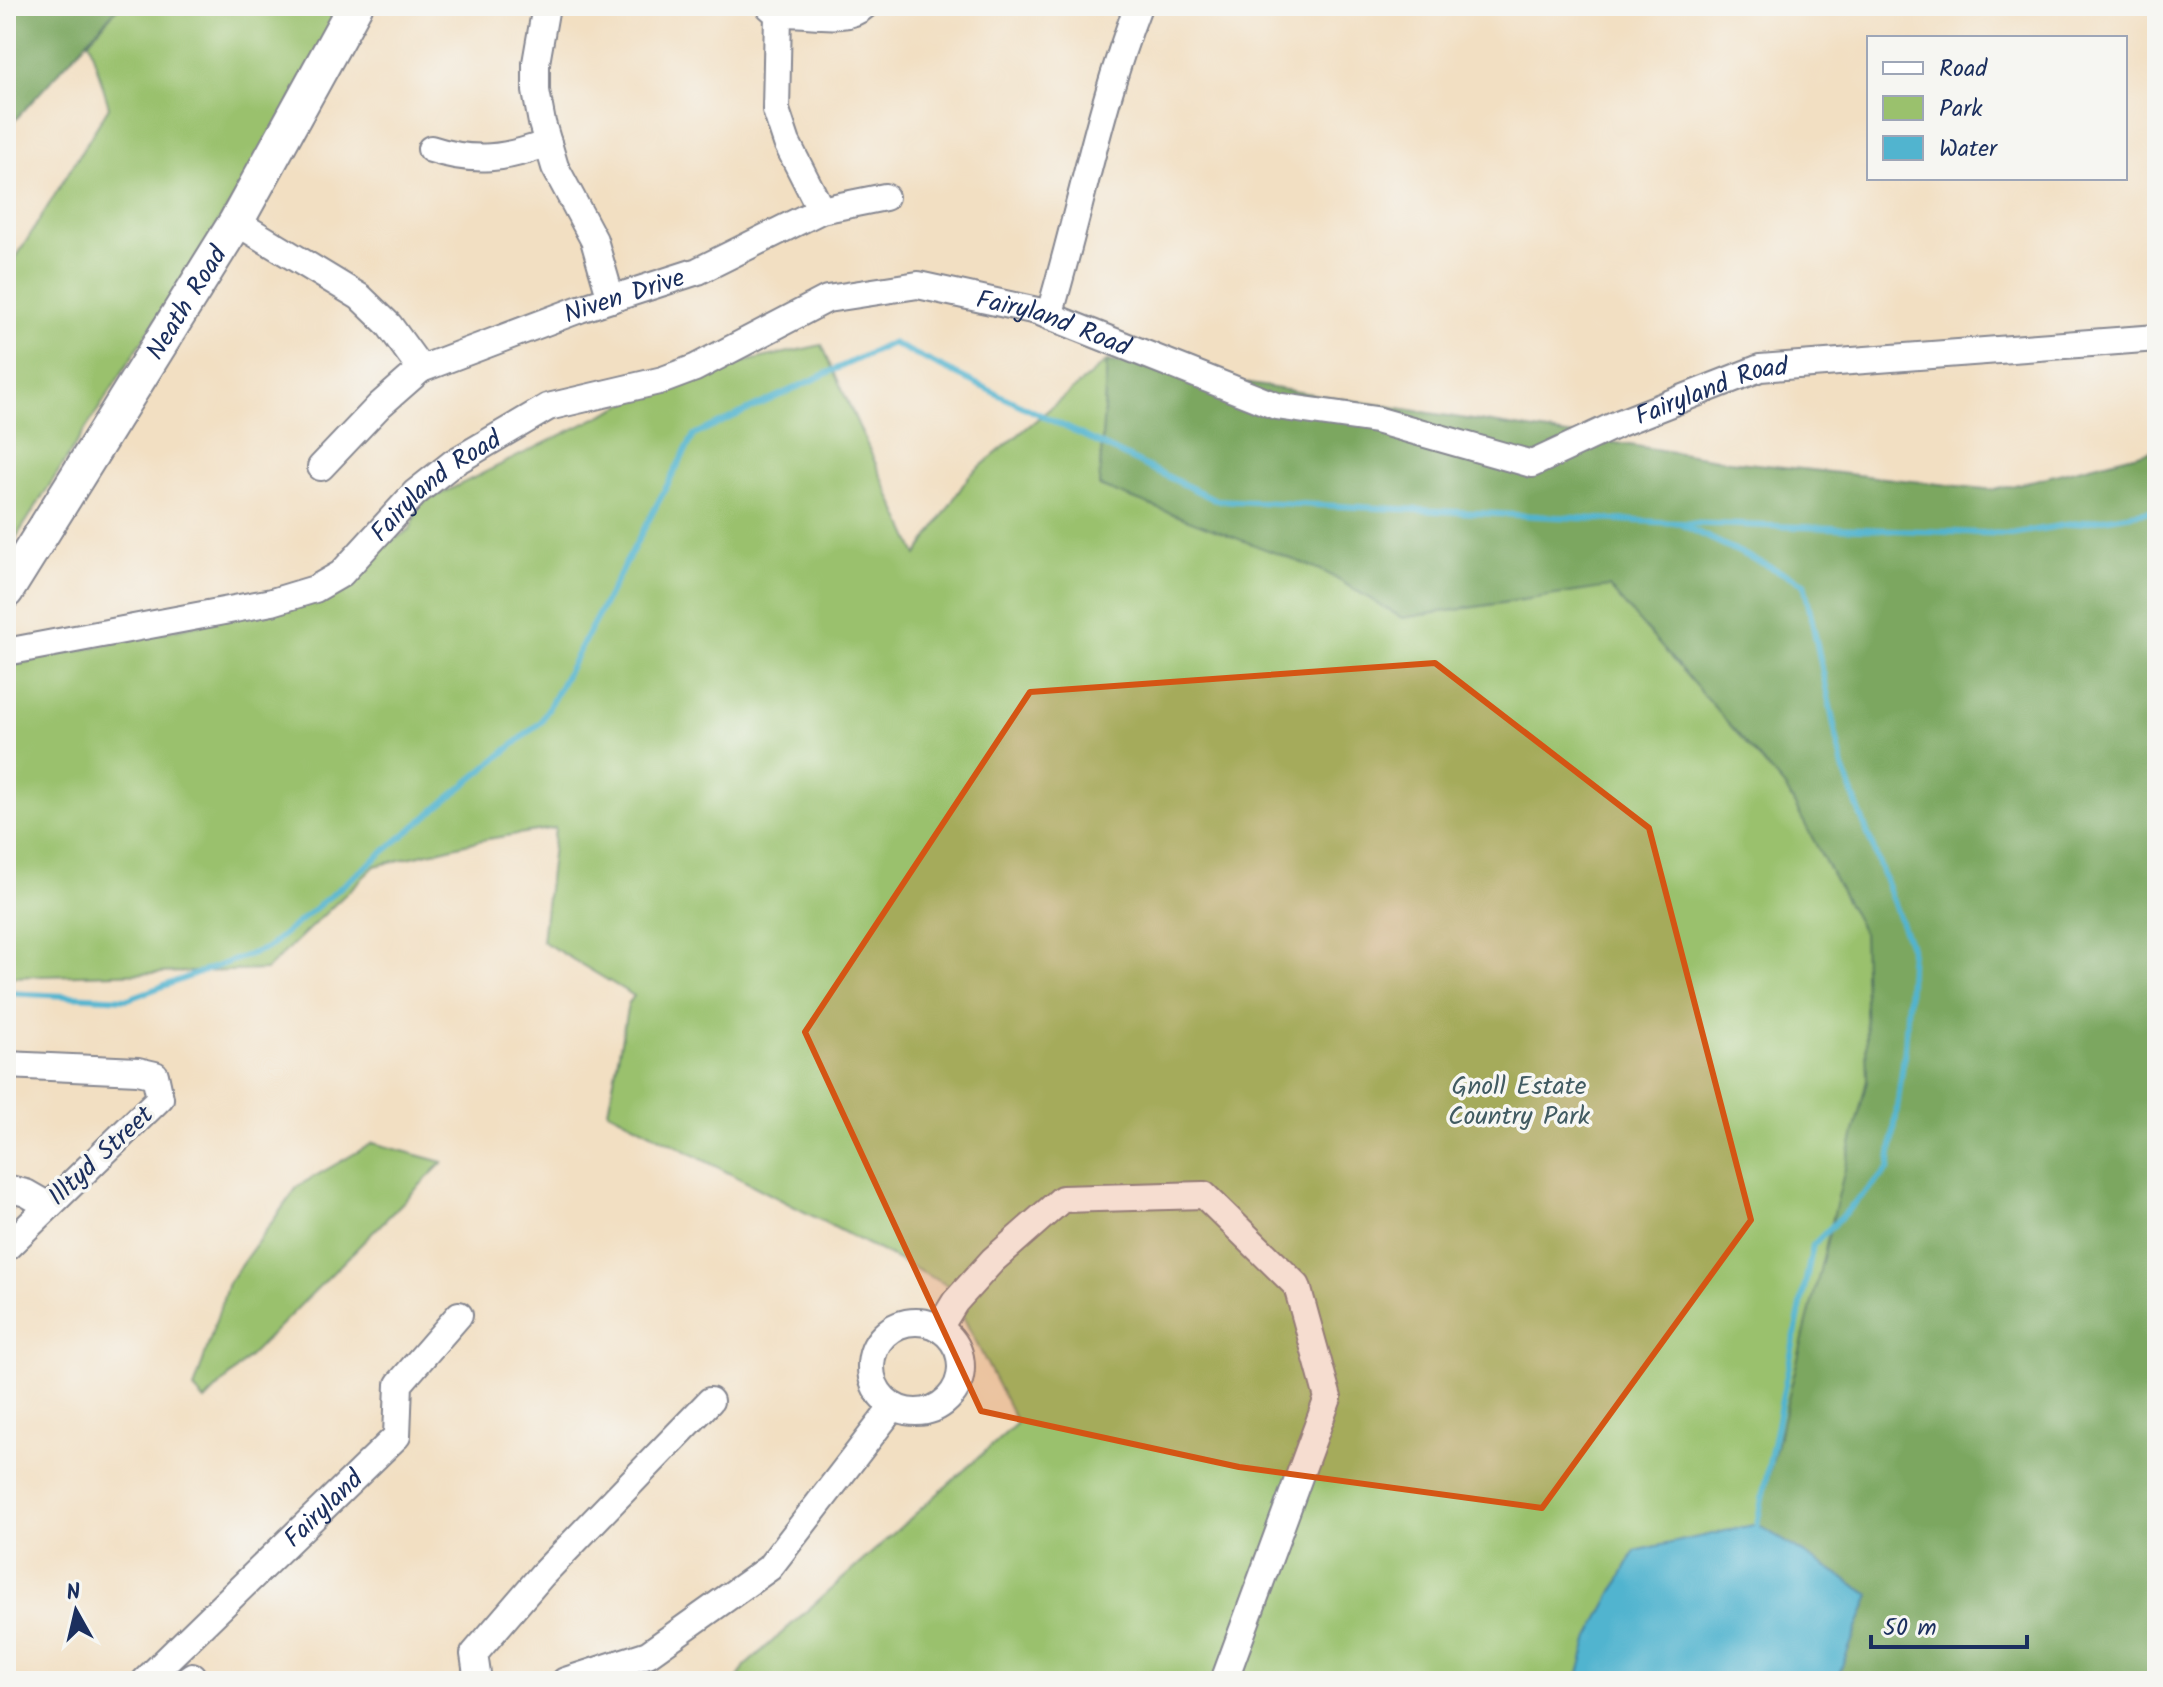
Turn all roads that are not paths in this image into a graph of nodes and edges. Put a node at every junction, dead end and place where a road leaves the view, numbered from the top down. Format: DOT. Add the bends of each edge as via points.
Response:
graph roads {
  1 [pos="355,6"];
  2 [pos="546,6"];
  3 [pos="864,6"];
  4 [pos="1138,6"];
  5 [pos="774,10"];
  6 [pos="548,143"];
  7 [pos="431,149"];
  8 [pos="885,197"];
  9 [pos="821,210"];
  10 [pos="236,222"];
  11 [pos="611,299"];
  12 [pos="1049,316"];
  13 [pos="2157,338"];
  14 [pos="421,369"];
  15 [pos="321,467"];
  16 [pos="6,591"];
  17 [pos="6,652"];
  18 [pos="6,1065"];
  19 [pos="6,1188"];
  20 [pos="47,1205"];
  21 [pos="6,1248"];
  22 [pos="459,1315"];
  23 [pos="939,1328"];
  24 [pos="710,1401"];
  25 [pos="893,1407"];
  26 [pos="151,1679"];
  27 [pos="478,1681"];
  28 [pos="565,1681"];
  29 [pos="1224,1681"];
  1 -- 10 [label="main road, Neath Road"];
  2 -- 6 [label="street" via="536,91"];
  3 -- 5 [label="street" via="845,14"];
  4 -- 12 [label="street" via="1099,122"];
  5 -- 9 [label="street" via="776,110"];
  6 -- 7 [label="street" via="487,160"];
  6 -- 11 [label="street" via="594,240"];
  8 -- 9 [label="street, Niven Drive"];
  9 -- 11 [label="street, Niven Drive" via="698,271"];
  10 -- 14 [label="street" via="360,297 389,325"];
  10 -- 16 [label="main road, Neath Road"];
  11 -- 14 [label="street, Niven Drive"];
  12 -- 13 [label="street, Fairyland Road" via="1276,406 1376,420 1532,464 1760,368"];
  12 -- 17 [label="street, Fairyland Road" via="918,285 827,299 695,368 548,407 453,463 415,493 341,574 315,589 272,602"];
  14 -- 15 [label="street"];
  18 -- 20 [label="street, Illtyd Street" via="155,1075 160,1098"];
  19 -- 20 [label="street"];
  20 -- 21 [label="street, Illtyd Street"];
  22 -- 26 [label="street, Fairyland" via="399,1384 397,1436"];
  23 -- 25 [label="street" via="912,1322 897,1327 874,1352 874,1383"];
  23 -- 25 [label="street" via="959,1351 962,1367 955,1391 931,1410 915,1413"];
  23 -- 29 [label="street" via="993,1260 1062,1199 1204,1195 1297,1286 1328,1398"];
  24 -- 27 [label="street" via="542,1575 474,1654"];
  25 -- 28 [label="street" via="769,1568 648,1654"];
}
